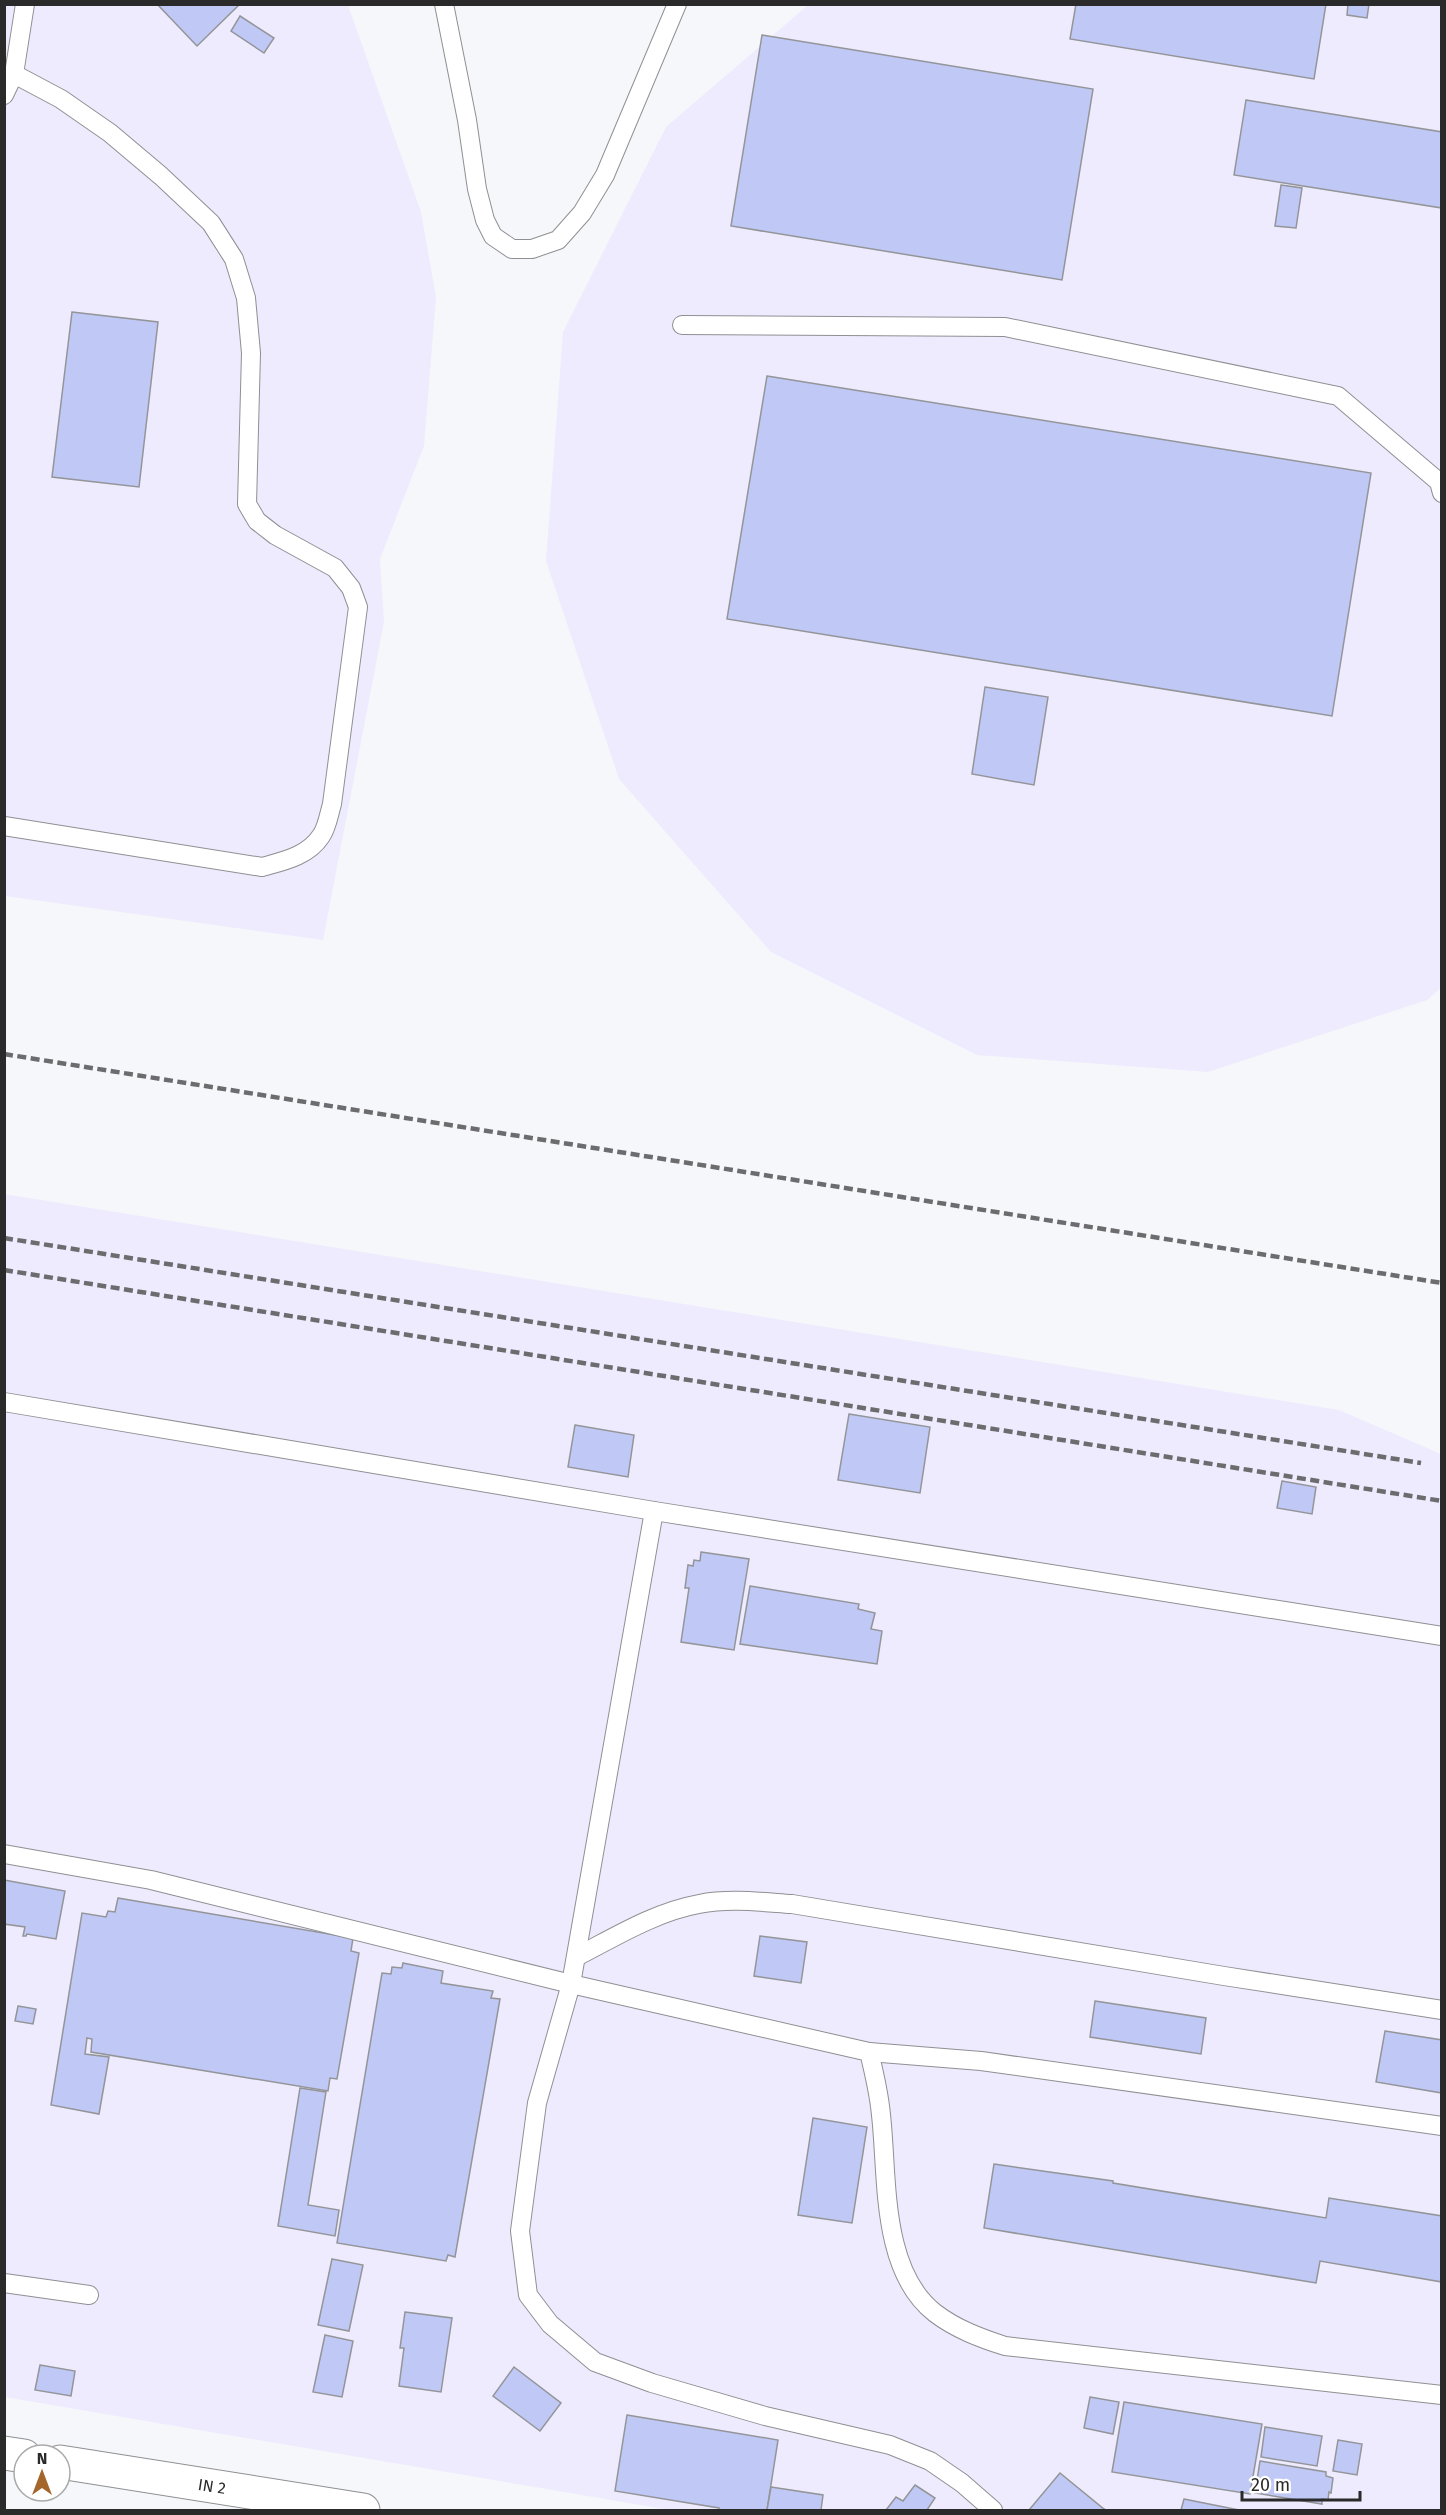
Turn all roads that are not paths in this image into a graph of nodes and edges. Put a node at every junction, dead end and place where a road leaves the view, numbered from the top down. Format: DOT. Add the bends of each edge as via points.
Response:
graph roads {
  1 [pos="25,4"];
  2 [pos="444,4"];
  3 [pos="677,4"];
  4 [pos="14,74"];
  5 [pos="4,95"];
  6 [pos="682,325"];
  7 [pos="1442,493"];
  8 [pos="4,826"];
  9 [pos="4,1402"];
  10 [pos="654,1511"];
  11 [pos="1442,1636"];
  12 [pos="4,1854"];
  13 [pos="576,1957"];
  14 [pos="571,1984"];
  15 [pos="1442,2010"];
  16 [pos="869,2052"];
  17 [pos="1442,2126"];
  18 [pos="4,2283"];
  19 [pos="89,2295"];
  20 [pos="1442,2395"];
  21 [pos="72,2464"];
  22 [pos="363,2511"];
  23 [pos="993,2511"];
  1 -- 4 [label="lane"];
  2 -- 3 [label="lane" via="484,220 493,236 512,249 532,249 558,240 582,213 605,175"];
  4 -- 5 [label="lane"];
  4 -- 8 [label="lane" via="61,99 110,133 211,222 234,259 246,298 251,353 247,504 257,521 275,535 335,568 351,588 358,607 332,804 322,836 306,851 262,867"];
  6 -- 7 [label="lane" via="1005,327 1338,396 1438,482"];
  9 -- 10 [label="lane"];
  10 -- 11 [label="lane"];
  10 -- 13 [label="lane"];
  12 -- 14 [label="lane" via="151,1880"];
  13 -- 14 [label="lane"];
  13 -- 15 [label="lane" via="667,1912 730,1901 792,1904"];
  14 -- 16 [label="lane"];
  14 -- 23 [label="lane" via="537,2103 520,2231 528,2295 550,2324 604,2366 765,2416 890,2445 930,2461"];
  16 -- 17 [label="lane" via="981,2061"];
  16 -- 20 [label="lane" via="881,2111 887,2205 897,2252 910,2284 934,2312 969,2334 1005,2346"];
  18 -- 19 [label="lane"];
  21 -- 22 [label="street, IN 2"];
}
